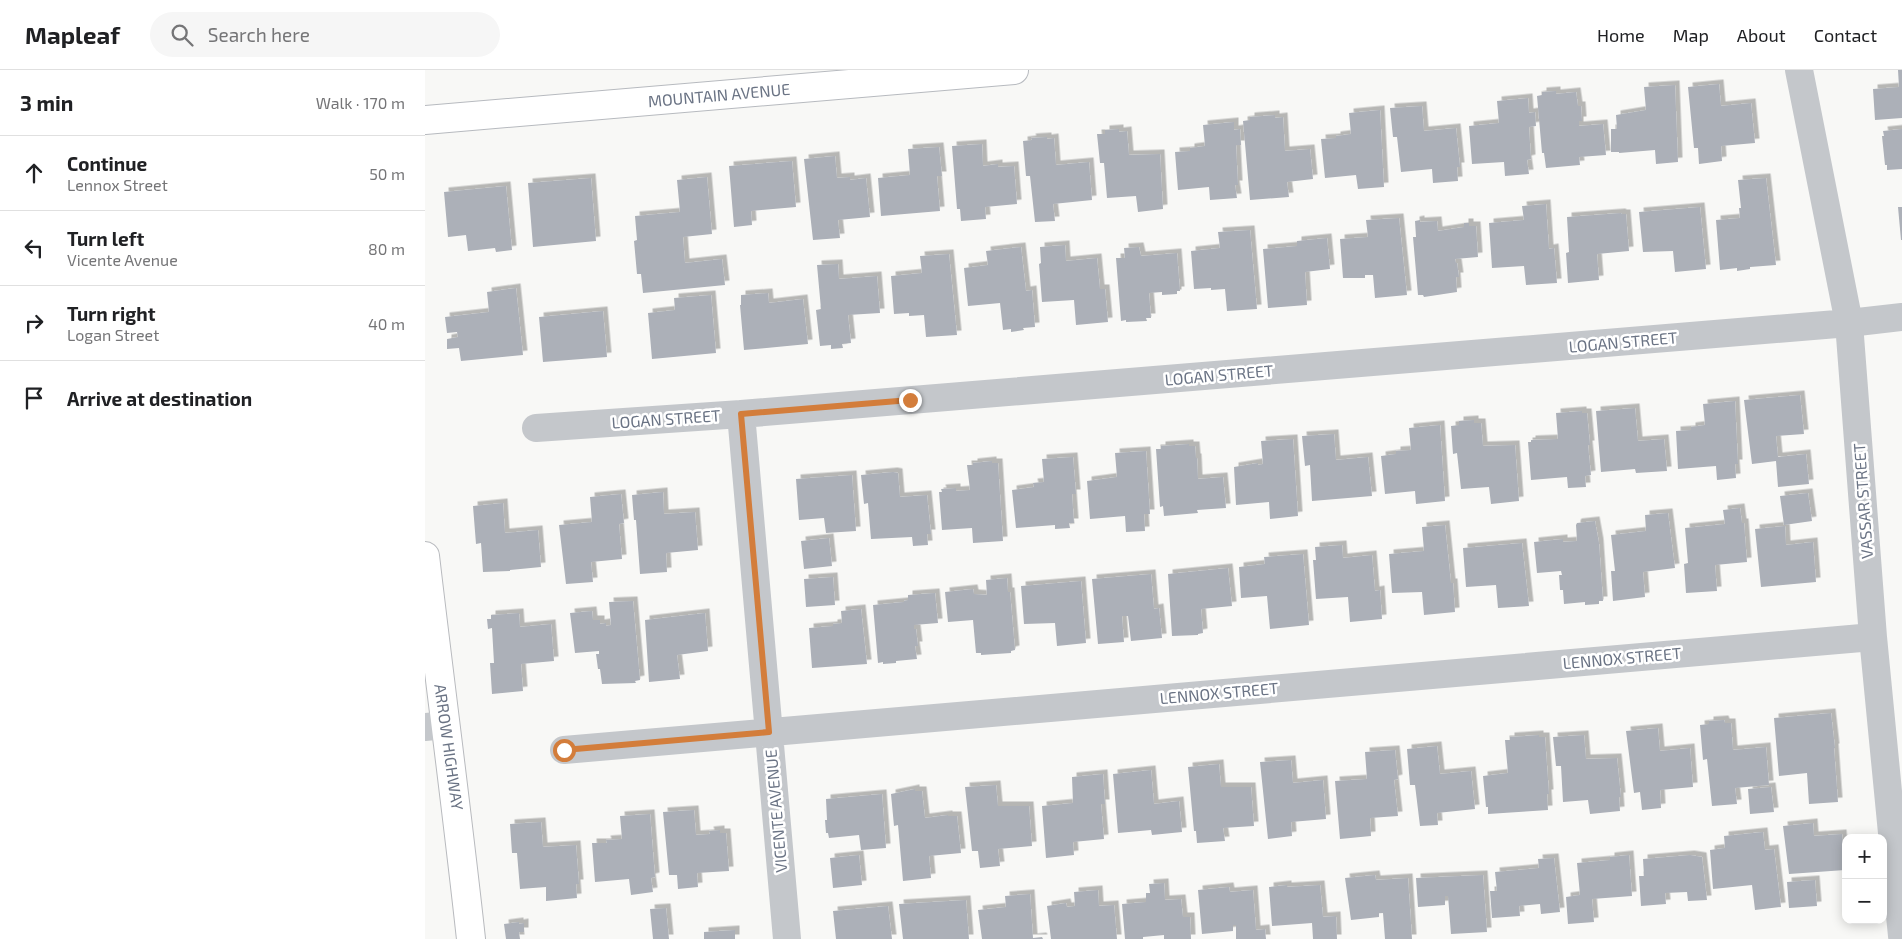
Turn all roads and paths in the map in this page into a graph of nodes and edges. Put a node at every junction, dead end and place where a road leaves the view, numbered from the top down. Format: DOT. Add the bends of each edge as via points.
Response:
graph roads {
  1 [pos="1014,70"];
  2 [pos="1799,70"];
  3 [pos="425,120"];
  4 [pos="1902,317"];
  5 [pos="1849,324"];
  6 [pos="741,414"];
  7 [pos="536,428"];
  8 [pos="425,556"];
  9 [pos="1873,637"];
  10 [pos="435,726"];
  11 [pos="769,732"];
  12 [pos="564,750"];
  13 [pos="1902,936"];
  14 [pos="471,939"];
  15 [pos="787,939"];
  1 -- 3 [label="street, MOUNTAIN AVENUE"];
  2 -- 5 [label="street, VASSAR STREET"];
  4 -- 5 [label="street, LOGAN STREET"];
  5 -- 6 [label="street, LOGAN STREET"];
  5 -- 9 [label="street, VASSAR STREET"];
  6 -- 7 [label="street, LOGAN STREET"];
  6 -- 11 [label="street, VICENTE AVENUE"];
  8 -- 10 [label="street, ARROW HIGHWAY"];
  9 -- 11 [label="street, LENNOX STREET"];
  9 -- 13 [label="street, VASSAR STREET"];
  10 -- 14 [label="street, ARROW HIGHWAY" via="458,817"];
  11 -- 12 [label="street, LENNOX STREET"];
  11 -- 15 [label="street, VICENTE AVENUE"];
}
